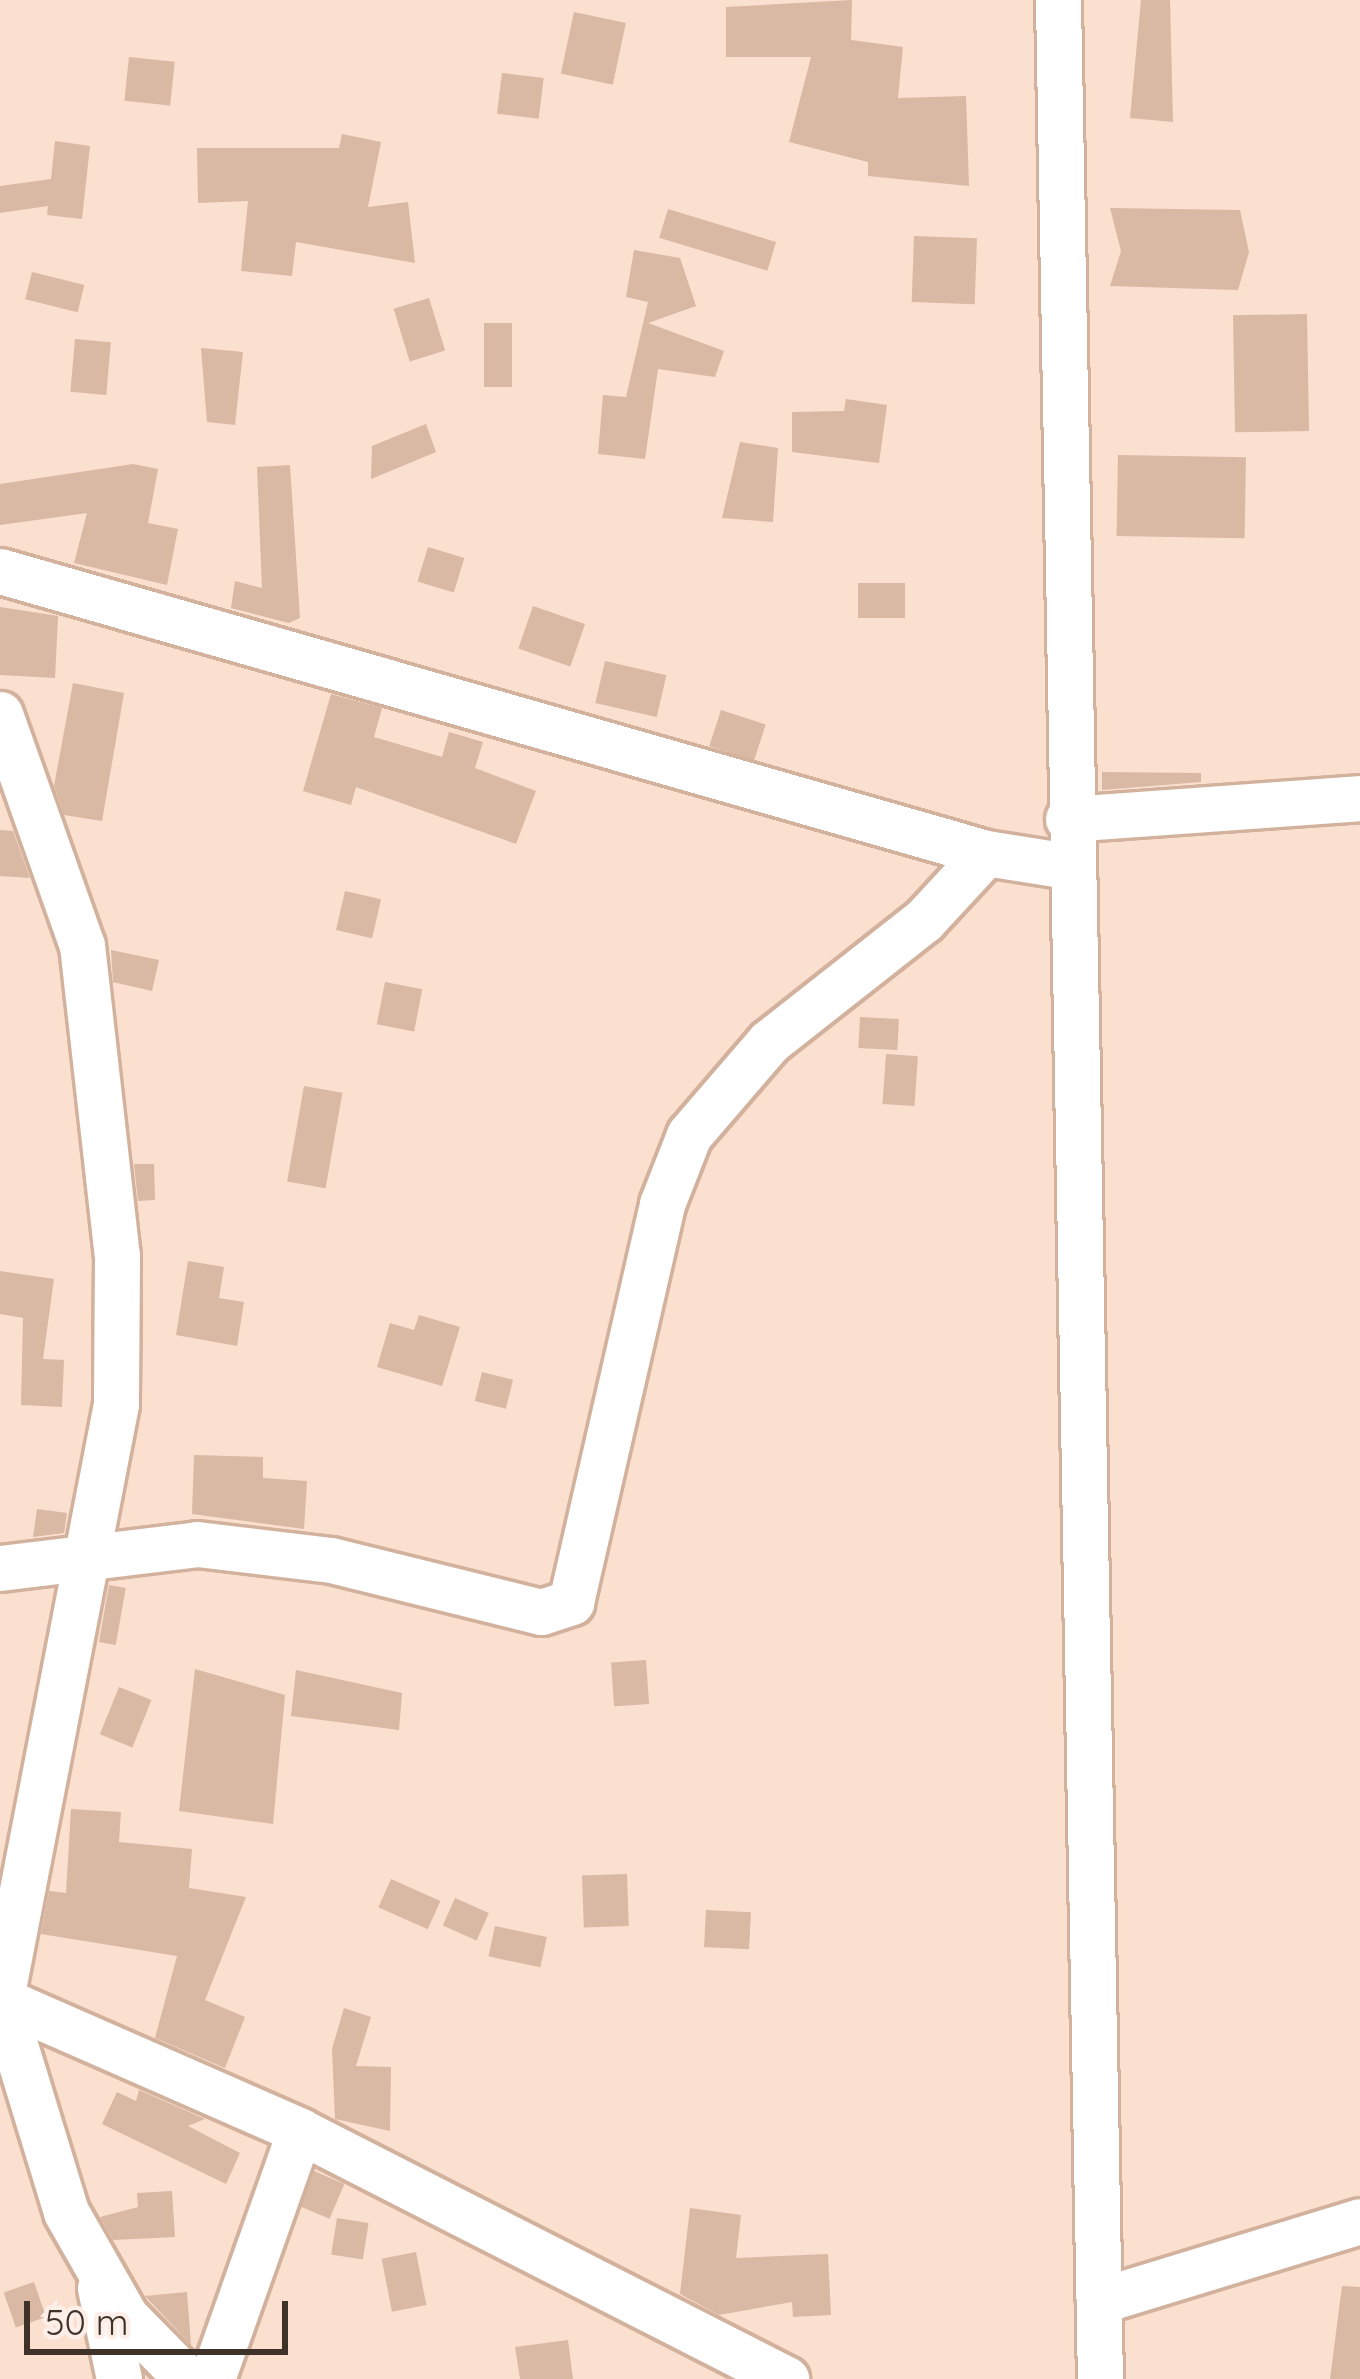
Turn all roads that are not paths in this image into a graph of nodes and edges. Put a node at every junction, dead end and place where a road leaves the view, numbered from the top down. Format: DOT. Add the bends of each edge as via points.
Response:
graph roads {
  1 [pos="1058,0"];
  2 [pos="0,571"];
  3 [pos="0,714"];
  4 [pos="1360,798"];
  5 [pos="1068,819"];
  6 [pos="986,853"];
  7 [pos="1068,866"];
  8 [pos="87,1555"];
  9 [pos="0,1568"];
  10 [pos="0,1999"];
  11 [pos="300,2131"];
  12 [pos="1360,2221"];
  13 [pos="98,2278"];
  14 [pos="1099,2301"];
  15 [pos="119,2379"];
  16 [pos="187,2379"];
  17 [pos="212,2379"];
  18 [pos="786,2379"];
  19 [pos="1100,2379"];
  1 -- 5 [label="street"];
  2 -- 6 [label="street"];
  3 -- 8 [label="street" via="82,945 107,1098 116,1405"];
  4 -- 5 [label="street"];
  5 -- 7 [label="street"];
  6 -- 7 [label="street"];
  6 -- 8 [label="street" via="924,920 769,1042 688,1135 662,1204 571,1602 541,1612 331,1560 196,1544"];
  7 -- 14 [label="street"];
  8 -- 9 [label="street"];
  8 -- 10 [label="street"];
  10 -- 11 [label="street"];
  10 -- 13 [label="street" via="47,2160"];
  11 -- 17 [label="street"];
  11 -- 18 [label="street"];
  12 -- 14 [label="street"];
  13 -- 15 [label="street"];
  13 -- 16 [label="street"];
  14 -- 19 [label="street"];
}
